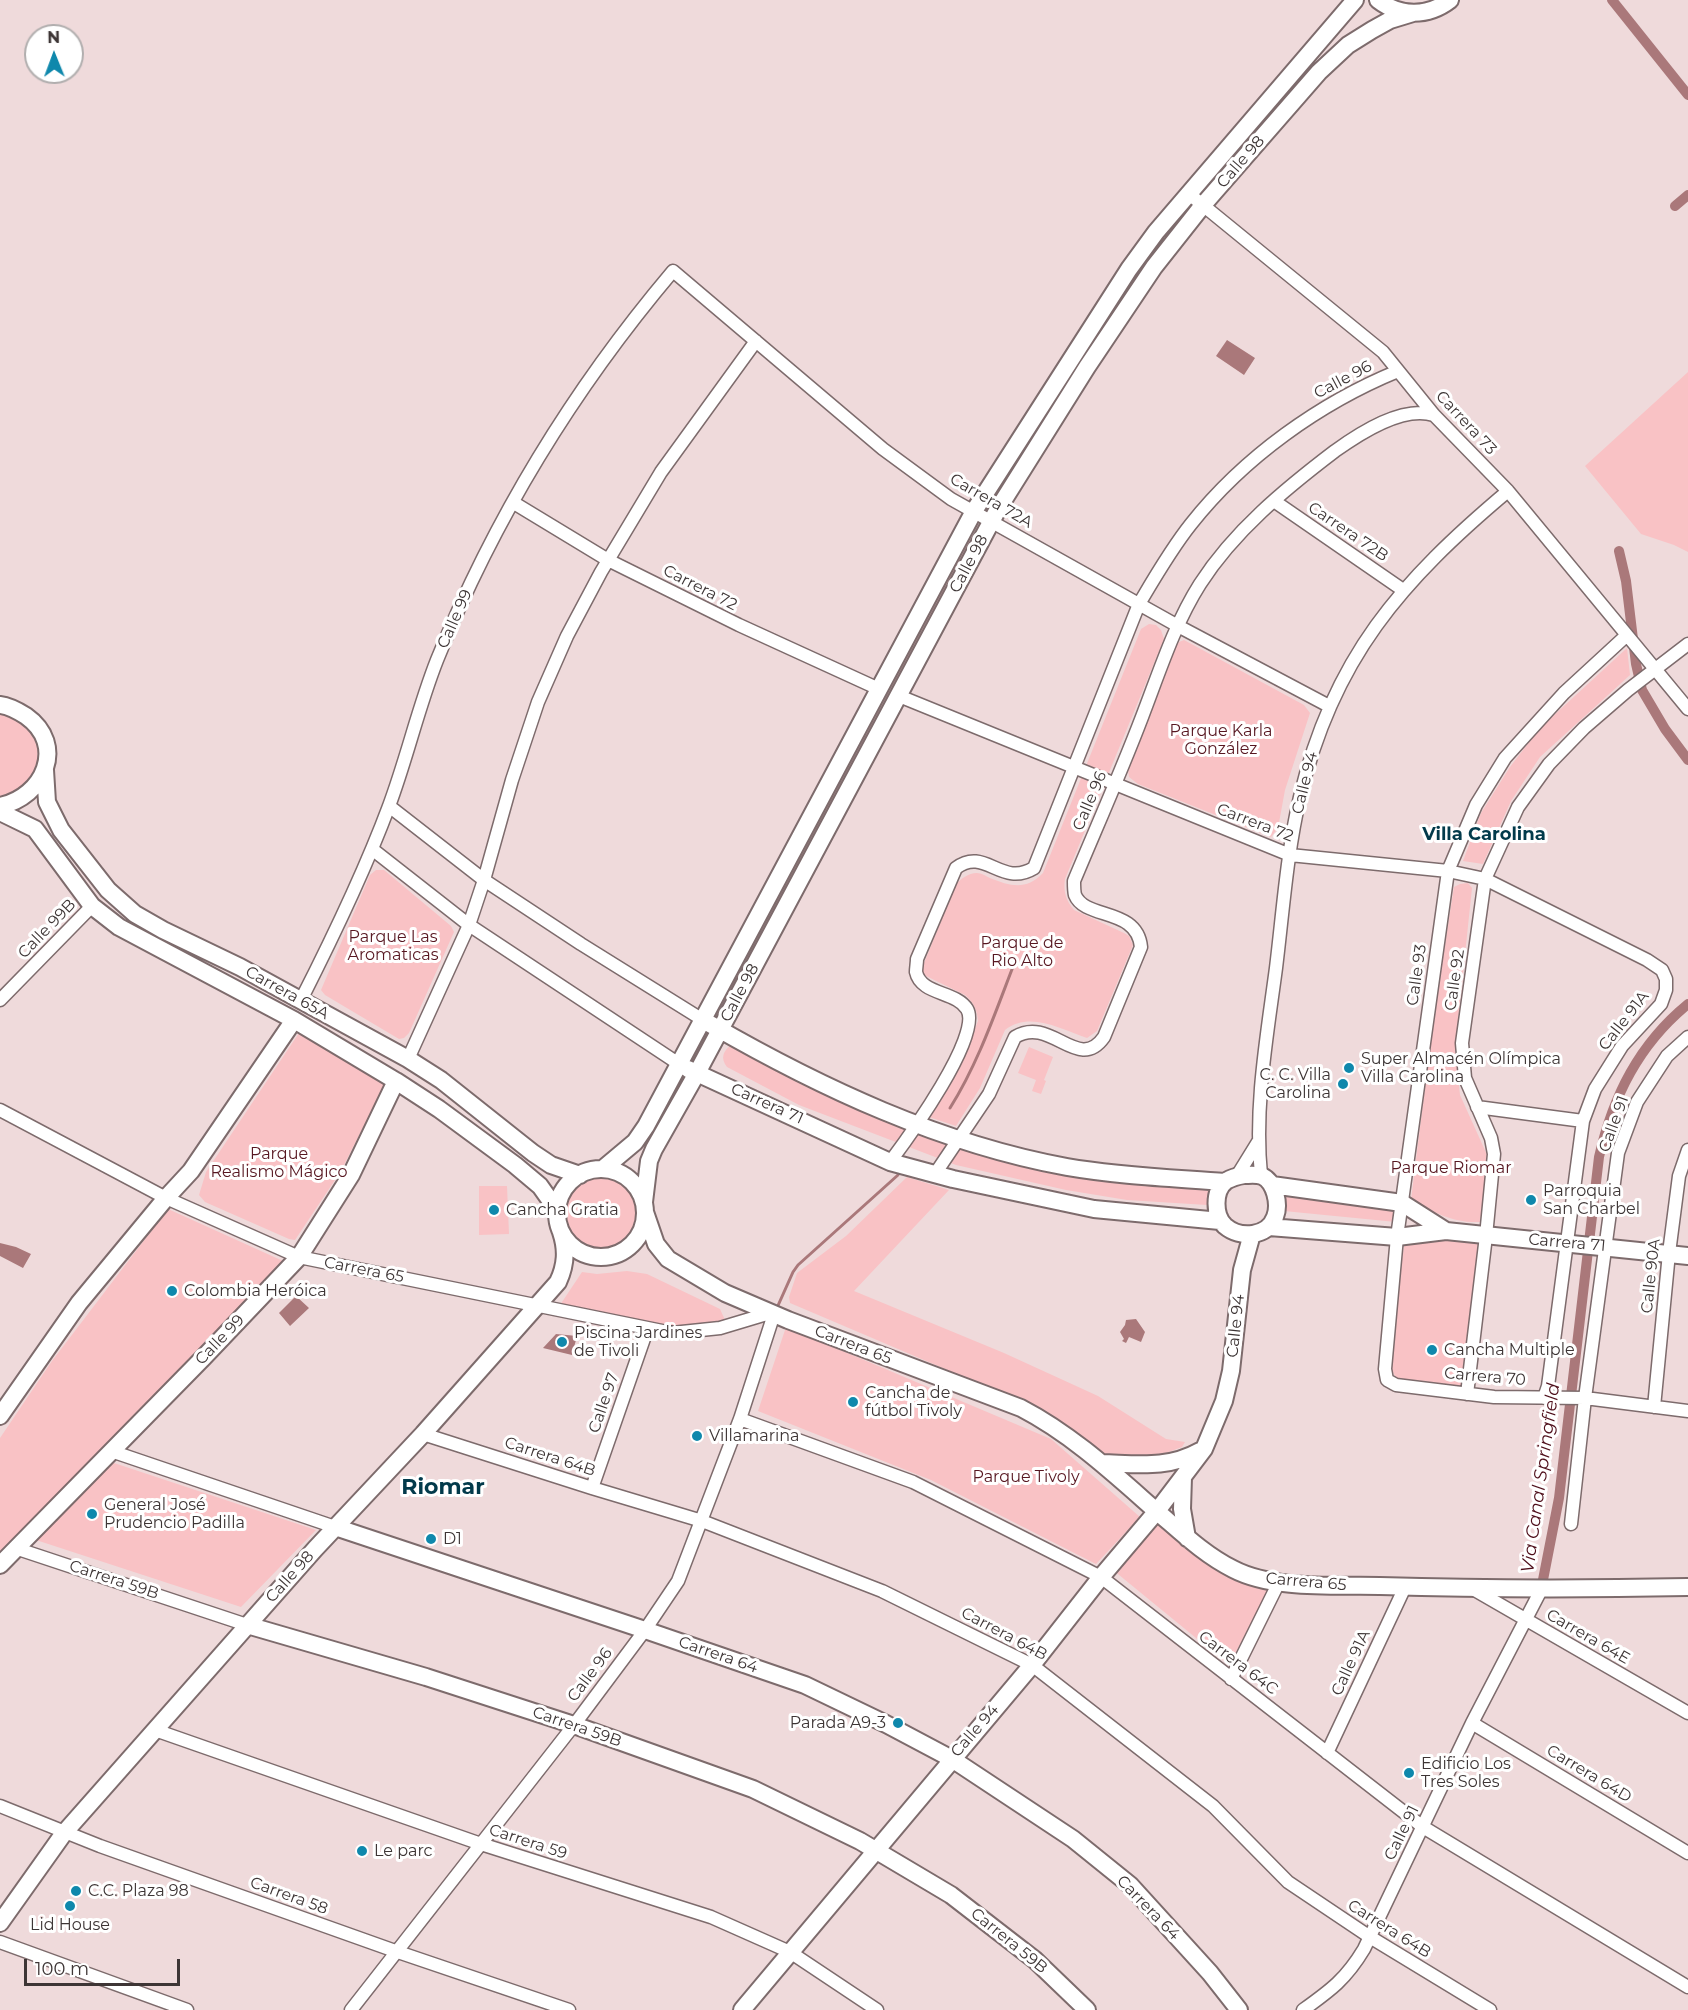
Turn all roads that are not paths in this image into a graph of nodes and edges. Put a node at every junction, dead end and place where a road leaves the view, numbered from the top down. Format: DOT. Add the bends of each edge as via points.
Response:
graph roads {
  1 [pos="1355,0"];
  2 [pos="1378,0"];
  3 [pos="1450,0"];
  4 [pos="1413,13"];
  5 [pos="1188,193"];
  6 [pos="1203,206"];
  7 [pos="673,271"];
  8 [pos="756,341"];
  9 [pos="1398,371"];
  10 [pos="1434,415"];
  11 [pos="1508,491"];
  12 [pos="1274,501"];
  13 [pos="514,503"];
  14 [pos="974,512"];
  15 [pos="992,521"];
  16 [pos="608,560"];
  17 [pos="1403,590"];
  18 [pos="1139,604"];
  19 [pos="1178,626"];
  20 [pos="1631,641"];
  21 [pos="1688,644"];
  22 [pos="1651,671"];
  23 [pos="879,689"];
  24 [pos="899,696"];
  25 [pos="0,705"];
  26 [pos="1329,706"];
  27 [pos="1688,709"];
  28 [pos="1074,768"];
  29 [pos="45,770"];
  30 [pos="1114,784"];
  31 [pos="0,806"];
  32 [pos="389,806"];
  33 [pos="0,812"];
  34 [pos="372,849"];
  35 [pos="1290,855"];
  36 [pos="1448,871"];
  37 [pos="1485,879"];
  38 [pos="484,880"];
  39 [pos="92,906"];
  40 [pos="469,925"];
  41 [pos="1666,978"];
  42 [pos="0,1000"];
  43 [pos="301,1000"];
  44 [pos="294,1020"];
  45 [pos="703,1020"];
  46 [pos="720,1030"];
  47 [pos="1688,1037"];
  48 [pos="408,1059"];
  49 [pos="680,1064"];
  50 [pos="697,1073"];
  51 [pos="396,1082"];
  52 [pos="1477,1107"];
  53 [pos="0,1110"];
  54 [pos="1583,1121"];
  55 [pos="918,1124"];
  56 [pos="957,1139"];
  57 [pos="1258,1142"];
  58 [pos="1688,1149"];
  59 [pos="890,1162"];
  60 [pos="604,1168"];
  61 [pos="935,1174"];
  62 [pos="580,1175"];
  63 [pos="1231,1179"];
  64 [pos="1267,1180"];
  65 [pos="166,1198"];
  66 [pos="1402,1203"];
  67 [pos="645,1207"];
  68 [pos="557,1210"];
  69 [pos="1225,1226"];
  70 [pos="1269,1227"];
  71 [pos="1446,1231"];
  72 [pos="561,1232"];
  73 [pos="1252,1234"];
  74 [pos="1486,1236"];
  75 [pos="1397,1237"];
  76 [pos="1571,1243"];
  77 [pos="1600,1246"];
  78 [pos="1669,1253"];
  79 [pos="1688,1256"];
  80 [pos="299,1257"];
  81 [pos="1242,1270"];
  82 [pos="539,1305"];
  83 [pos="772,1314"];
  84 [pos="647,1330"];
  85 [pos="1387,1380"];
  86 [pos="1467,1394"];
  87 [pos="1544,1398"];
  88 [pos="1580,1398"];
  89 [pos="1654,1407"];
  90 [pos="1688,1411"];
  91 [pos="0,1416"];
  92 [pos="740,1419"];
  93 [pos="423,1434"];
  94 [pos="1204,1449"];
  95 [pos="111,1451"];
  96 [pos="1102,1463"];
  97 [pos="1142,1464"];
  98 [pos="1183,1477"];
  99 [pos="592,1488"];
  100 [pos="1132,1490"];
  101 [pos="1157,1511"];
  102 [pos="702,1521"];
  103 [pos="1571,1524"];
  104 [pos="335,1527"];
  105 [pos="1187,1538"];
  106 [pos="15,1548"];
  107 [pos="0,1565"];
  108 [pos="1101,1577"];
  109 [pos="1279,1582"];
  110 [pos="1405,1587"];
  111 [pos="1688,1587"];
  112 [pos="1472,1588"];
  113 [pos="1541,1590"];
  114 [pos="1526,1620"];
  115 [pos="247,1625"];
  116 [pos="645,1630"];
  117 [pos="1032,1665"];
  118 [pos="1231,1679"];
  119 [pos="1688,1713"];
  120 [pos="1472,1723"];
  121 [pos="574,1725"];
  122 [pos="155,1730"];
  123 [pos="1327,1753"];
  124 [pos="952,1759"];
  125 [pos="0,1806"];
  126 [pos="1423,1827"];
  127 [pos="64,1833"];
  128 [pos="481,1844"];
  129 [pos="876,1850"];
  130 [pos="1688,1853"];
  131 [pos="0,1923"];
  132 [pos="1370,1937"];
  133 [pos="0,1942"];
  134 [pos="398,1952"];
  135 [pos="790,1952"];
  136 [pos="1688,1987"];
  137 [pos="187,2010"];
  138 [pos="351,2010"];
  139 [pos="569,2010"];
  140 [pos="742,2010"];
  141 [pos="877,2010"];
  142 [pos="1087,2010"];
  143 [pos="1239,2010"];
  144 [pos="1303,2010"];
  145 [pos="1490,2010"];
  1 -- 5 [label="street, Calle 98"];
  2 -- 4 [label="street" via="1395,10"];
  3 -- 4 [label="street, Calle 98" via="1432,10"];
  4 -- 6 [label="street, Calle 98" via="1390,20 1348,45 1319,72"];
  5 -- 6 [label="street, Carrera 73"];
  5 -- 14 [label="street, Calle 98" via="1129,268"];
  6 -- 9 [label="street, Carrera 73" via="1383,352"];
  6 -- 15 [label="street, Calle 98" via="1154,267 1099,348"];
  7 -- 8 [label="street, Carrera 72A"];
  7 -- 13 [label="street, Calle 99" via="564,416"];
  8 -- 14 [label="street, Carrera 72A" via="883,449"];
  8 -- 16 [label="street" via="661,472"];
  9 -- 10 [label="street, Carrera 73"];
  9 -- 18 [label="street, Calle 96" via="1362,385 1322,408 1242,470 1191,524"];
  10 -- 11 [label="street, Carrera 73"];
  10 -- 12 [label="street, Calle 96" via="1410,414 1375,426 1353,438"];
  11 -- 17 [label="street, Calle 94" via="1448,543"];
  11 -- 20 [label="street, Carrera 73"];
  12 -- 17 [label="street, Carrera 72B"];
  12 -- 19 [label="street, Calle 96" via="1219,558"];
  13 -- 16 [label="street, Carrera 72"];
  13 -- 32 [label="street, Calle 99" via="488,548 436,663"];
  14 -- 15 [label="street, Carrera 72A"];
  14 -- 23 [label="street, Calle 98"];
  15 -- 18 [label="street, Carrera 72A"];
  15 -- 24 [label="street, Calle 98"];
  16 -- 23 [label="street, Carrera 72"];
  16 -- 38 [label="street" via="567,636 538,702"];
  17 -- 26 [label="street, Calle 94" via="1372,629"];
  18 -- 19 [label="street, Carrera 72A"];
  18 -- 28 [label="street, Calle 96"];
  19 -- 26 [label="street, Carrera 72A"];
  19 -- 30 [label="street, Calle 96"];
  20 -- 22 [label="street, Carrera 73"];
  20 -- 36 [label="street, Calle 93" via="1564,693 1505,758 1476,805"];
  21 -- 22 [label="street, Calle 92"];
  22 -- 27 [label="street, Carrera 73"];
  22 -- 37 [label="street, Calle 92" via="1584,728 1549,764 1518,807"];
  23 -- 45 [label="street, Calle 98"];
  24 -- 28 [label="street, Carrera 72"];
  24 -- 46 [label="street, Calle 98"];
  25 -- 29 [label="street, Carrera 65A" via="18,711 43,735 48,752"];
  26 -- 35 [label="street, Calle 94" via="1310,759"];
  28 -- 30 [label="street, Carrera 72"];
  28 -- 55 [label="street, Calle 96" via="1034,868 1013,876 975,860 964,861 951,879 917,958 916,973 924,985 960,1002 968,1011 970,1022 947,1079"];
  29 -- 31 [label="street" via="36,787 20,800"];
  29 -- 43 [label="street, Carrera 65A" via="46,802 61,830 108,890 135,914 163,930"];
  30 -- 35 [label="street, Carrera 72"];
  30 -- 56 [label="street, Calle 96" via="1074,880 1080,902 1134,927 1140,936 1141,947 1104,1037 1097,1048 1084,1051 1034,1030 1015,1037 989,1094"];
  32 -- 34 [label="street, Calle 99"];
  32 -- 38 [label="street"];
  33 -- 39 [label="street, Carrera 65A" via="35,829"];
  34 -- 40 [label="street, Carrera 71"];
  34 -- 43 [label="street, Calle 99"];
  35 -- 36 [label="street, Carrera 72"];
  35 -- 57 [label="street, Calle 94" via="1268,1023"];
  36 -- 37 [label="street, Carrera 72"];
  36 -- 66 [label="street, Calle 93"];
  37 -- 41 [label="street, Carrera 72" via="1647,960 1662,970"];
  37 -- 52 [label="street, Calle 92" via="1462,1043 1465,1078"];
  38 -- 40 [label="street"];
  38 -- 45 [label="street"];
  39 -- 42 [label="street, Calle 99B"];
  39 -- 44 [label="street, Carrera 65A" via="129,933"];
  40 -- 48 [label="street"];
  40 -- 49 [label="street, Carrera 71"];
  41 -- 54 [label="street, Calle 91A" via="1661,1004 1622,1046 1595,1089"];
  43 -- 48 [label="street, Carrera 65A"];
  44 -- 51 [label="street, Carrera 65A"];
  44 -- 65 [label="street" via="191,1171"];
  45 -- 46 [label="street"];
  45 -- 49 [label="street, Calle 98"];
  46 -- 50 [label="street, Calle 98"];
  46 -- 55 [label="street" via="783,1065"];
  47 -- 77 [label="street, Calle 91" via="1667,1056 1636,1102 1618,1153"];
  48 -- 62 [label="street, Carrera 65A" via="441,1080 533,1154"];
  49 -- 50 [label="street, Carrera 71"];
  49 -- 60 [label="street, Calle 98" via="635,1142"];
  50 -- 59 [label="street, Carrera 71"];
  50 -- 67 [label="street, Calle 98" via="649,1161"];
  51 -- 68 [label="street, Carrera 65A" via="515,1165 540,1186"];
  51 -- 80 [label="street, Calle 99" via="351,1175"];
  52 -- 54 [label="street"];
  52 -- 74 [label="street, Calle 92" via="1494,1154"];
  53 -- 65 [label="street, Carrera 65"];
  54 -- 76 [label="street, Calle 91A"];
  55 -- 56 [label="street"];
  55 -- 59 [label="street, Calle 96"];
  56 -- 61 [label="street, Calle 96"];
  56 -- 63 [label="street" via="1104,1172"];
  57 -- 63 [label="street, Calle 94"];
  57 -- 64 [label="street, Calle 94"];
  58 -- 78 [label="street, Calle 90A" via="1679,1176"];
  59 -- 61 [label="street, Carrera 71"];
  60 -- 62 [label="street"];
  60 -- 67 [label="street" via="626,1176"];
  61 -- 69 [label="street, Carrera 71" via="1094,1209"];
  62 -- 68 [label="street" via="561,1196"];
  63 -- 64 [label="street"];
  63 -- 69 [label="street" via="1217,1195 1217,1215"];
  64 -- 66 [label="street, Carrera 71"];
  64 -- 70 [label="street" via="1276,1206 1276,1216"];
  65 -- 80 [label="street, Carrera 65"];
  65 -- 91 [label="street" via="79,1303"];
  66 -- 71 [label="street, Carrera 71"];
  66 -- 75 [label="street, Calle 93"];
  67 -- 72 [label="street" via="644,1223 634,1242 617,1255 584,1254"];
  67 -- 83 [label="street" via="656,1244 668,1259 725,1293"];
  68 -- 72 [label="street"];
  69 -- 73 [label="street" via="1238,1234"];
  69 -- 81 [label="street, Calle 94"];
  70 -- 73 [label="street"];
  70 -- 75 [label="street, Carrera 71"];
  71 -- 74 [label="street, Carrera 71"];
  71 -- 75 [label="street, Carrera 71"];
  72 -- 82 [label="street, Calle 98" via="565,1265 558,1282"];
  73 -- 81 [label="street, Calle 94"];
  74 -- 76 [label="street, Carrera 71"];
  74 -- 86 [label="street, Calle 92"];
  75 -- 85 [label="street, Calle 93" via="1384,1369"];
  76 -- 77 [label="street, Carrera 71"];
  76 -- 87 [label="street, Calle 91A"];
  77 -- 78 [label="street, Carrera 71"];
  77 -- 88 [label="street, Calle 91"];
  78 -- 79 [label="street, Carrera 71"];
  78 -- 89 [label="street, Calle 90A"];
  80 -- 82 [label="street, Carrera 65"];
  80 -- 95 [label="street, Calle 99"];
  81 -- 94 [label="street, Calle 94" via="1231,1371 1224,1401"];
  82 -- 84 [label="street, Carrera 65"];
  82 -- 93 [label="street, Calle 98"];
  83 -- 84 [label="street, Carrera 65" via="693,1332"];
  83 -- 92 [label="street, Calle 96"];
  83 -- 96 [label="street, Carrera 65" via="1021,1408"];
  84 -- 99 [label="street, Calle 97"];
  85 -- 86 [label="street, Carrera 70" via="1396,1385"];
  86 -- 87 [label="street, Carrera 70"];
  87 -- 88 [label="street, Carrera 70"];
  88 -- 89 [label="street, Carrera 70"];
  88 -- 103 [label="street, Calle 91"];
  89 -- 90 [label="street, Carrera 70"];
  92 -- 102 [label="street, Calle 96"];
  92 -- 108 [label="street, Carrera 64C" via="913,1482"];
  93 -- 99 [label="street, Carrera 64B"];
  93 -- 104 [label="street, Calle 98"];
  94 -- 97 [label="street" via="1176,1462"];
  94 -- 98 [label="street, Calle 94"];
  95 -- 104 [label="street, Carrera 64"];
  95 -- 106 [label="street, Calle 99"];
  96 -- 97 [label="street"];
  96 -- 100 [label="street, Carrera 65"];
  97 -- 100 [label="street" via="1134,1476"];
  98 -- 101 [label="street, Calle 94"];
  98 -- 105 [label="street" via="1182,1509"];
  99 -- 102 [label="street, Carrera 64B"];
  100 -- 101 [label="street, Carrera 65"];
  101 -- 105 [label="street, Carrera 65"];
  101 -- 108 [label="street, Calle 94"];
  102 -- 116 [label="street, Calle 96" via="678,1581"];
  102 -- 117 [label="street, Carrera 64B" via="882,1591"];
  104 -- 115 [label="street, Calle 98"];
  104 -- 116 [label="street, Carrera 64"];
  105 -- 109 [label="street, Carrera 65" via="1235,1571"];
  106 -- 107 [label="street, Calle 99"];
  106 -- 115 [label="street, Carrera 59B"];
  108 -- 117 [label="street, Calle 94"];
  108 -- 118 [label="street, Carrera 64C"];
  109 -- 110 [label="street, Carrera 65"];
  109 -- 118 [label="street"];
  110 -- 112 [label="street, Carrera 65"];
  110 -- 123 [label="street, Calle 91A"];
  111 -- 113 [label="street, Carrera 65"];
  112 -- 113 [label="street, Carrera 65"];
  112 -- 114 [label="street, Carrera 64E"];
  113 -- 114 [label="street, Calle 91"];
  114 -- 119 [label="street, Carrera 64E"];
  114 -- 120 [label="street, Calle 91"];
  115 -- 121 [label="street, Carrera 59B"];
  115 -- 122 [label="street, Calle 98"];
  116 -- 121 [label="street, Calle 96"];
  116 -- 124 [label="street, Carrera 64" via="805,1685"];
  117 -- 124 [label="street, Calle 94"];
  117 -- 132 [label="street, Carrera 64B" via="1213,1806 1288,1882"];
  118 -- 123 [label="street, Carrera 64C"];
  120 -- 126 [label="street, Calle 91"];
  120 -- 130 [label="street, Carrera 64D"];
  121 -- 128 [label="street, Calle 96"];
  121 -- 129 [label="street, Carrera 59B" via="753,1789"];
  122 -- 127 [label="street, Calle 98"];
  122 -- 128 [label="street, Carrera 59"];
  123 -- 126 [label="street, Carrera 64C"];
  124 -- 129 [label="street, Calle 94"];
  124 -- 143 [label="street, Carrera 64" via="1073,1839 1130,1885"];
  125 -- 127 [label="street, Carrera 58"];
  126 -- 132 [label="street, Calle 91"];
  126 -- 136 [label="street, Carrera 64C"];
  127 -- 131 [label="street, Calle 98"];
  127 -- 134 [label="street, Carrera 58"];
  128 -- 134 [label="street, Calle 96"];
  128 -- 135 [label="street, Carrera 59" via="711,1917"];
  129 -- 135 [label="street, Calle 94"];
  129 -- 142 [label="street, Carrera 59B" via="951,1895 1035,1960"];
  132 -- 144 [label="street, Calle 91" via="1350,1971"];
  132 -- 145 [label="street, Carrera 64B"];
  133 -- 137 [label="street"];
  134 -- 138 [label="street, Calle 96"];
  134 -- 139 [label="street, Carrera 58"];
  135 -- 140 [label="street, Calle 94"];
  135 -- 141 [label="street, Carrera 59"];
}
